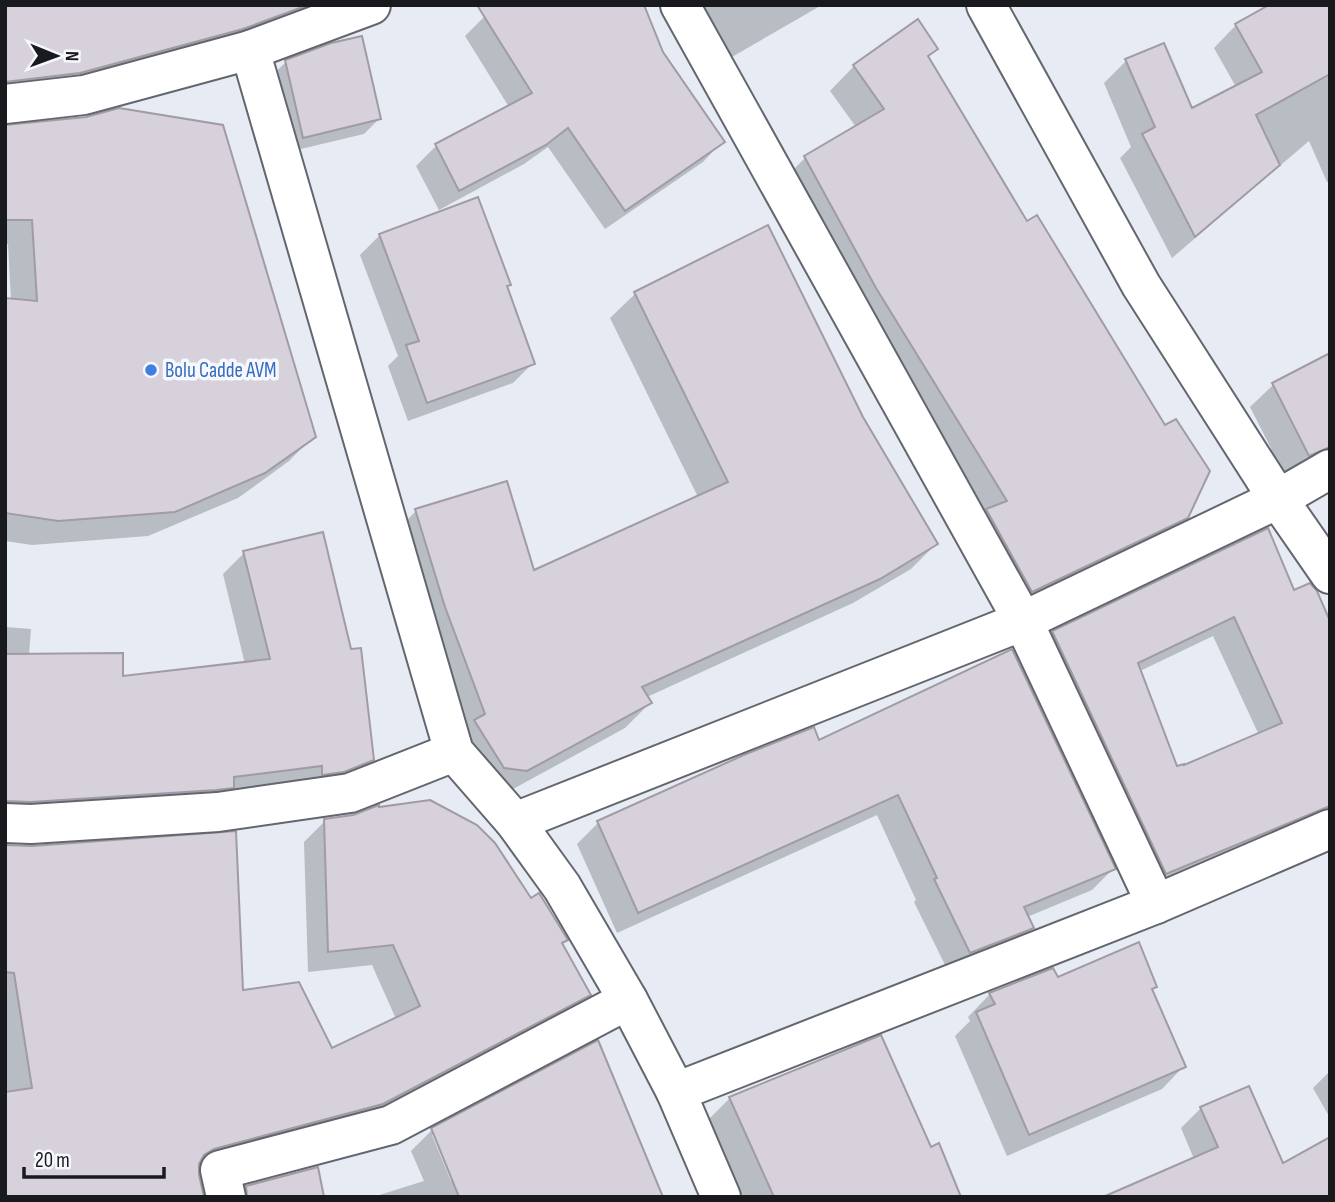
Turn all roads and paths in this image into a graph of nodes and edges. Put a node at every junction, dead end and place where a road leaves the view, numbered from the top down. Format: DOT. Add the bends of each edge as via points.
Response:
graph roads {
  1 [pos="680,5"];
  2 [pos="986,5"];
  3 [pos="353,8"];
  4 [pos="250,50"];
  5 [pos="5,104"];
  6 [pos="1330,469"];
  7 [pos="1278,499"];
  8 [pos="1330,574"];
  9 [pos="1023,621"];
  10 [pos="454,752"];
  11 [pos="515,822"];
  12 [pos="5,823"];
  13 [pos="1330,829"];
  14 [pos="1156,904"];
  15 [pos="628,1000"];
  16 [pos="676,1091"];
  17 [pos="719,1196"];
  18 [pos="226,1197"];
  1 -- 9 [label="street"];
  2 -- 7 [label="street" via="1141,285"];
  3 -- 4 [label="street"];
  4 -- 5 [label="street" via="85,95"];
  4 -- 10 [label="street"];
  6 -- 7 [label="street"];
  7 -- 8 [label="street"];
  7 -- 9 [label="street"];
  9 -- 11 [label="street"];
  9 -- 14 [label="street"];
  10 -- 11 [label="street"];
  10 -- 12 [label="street" via="350,793 218,812"];
  11 -- 15 [label="street" via="562,887"];
  13 -- 14 [label="street"];
  14 -- 16 [label="street"];
  15 -- 16 [label="street"];
  15 -- 18 [label="street" via="391,1125 220,1170"];
  16 -- 17 [label="street"];
}
